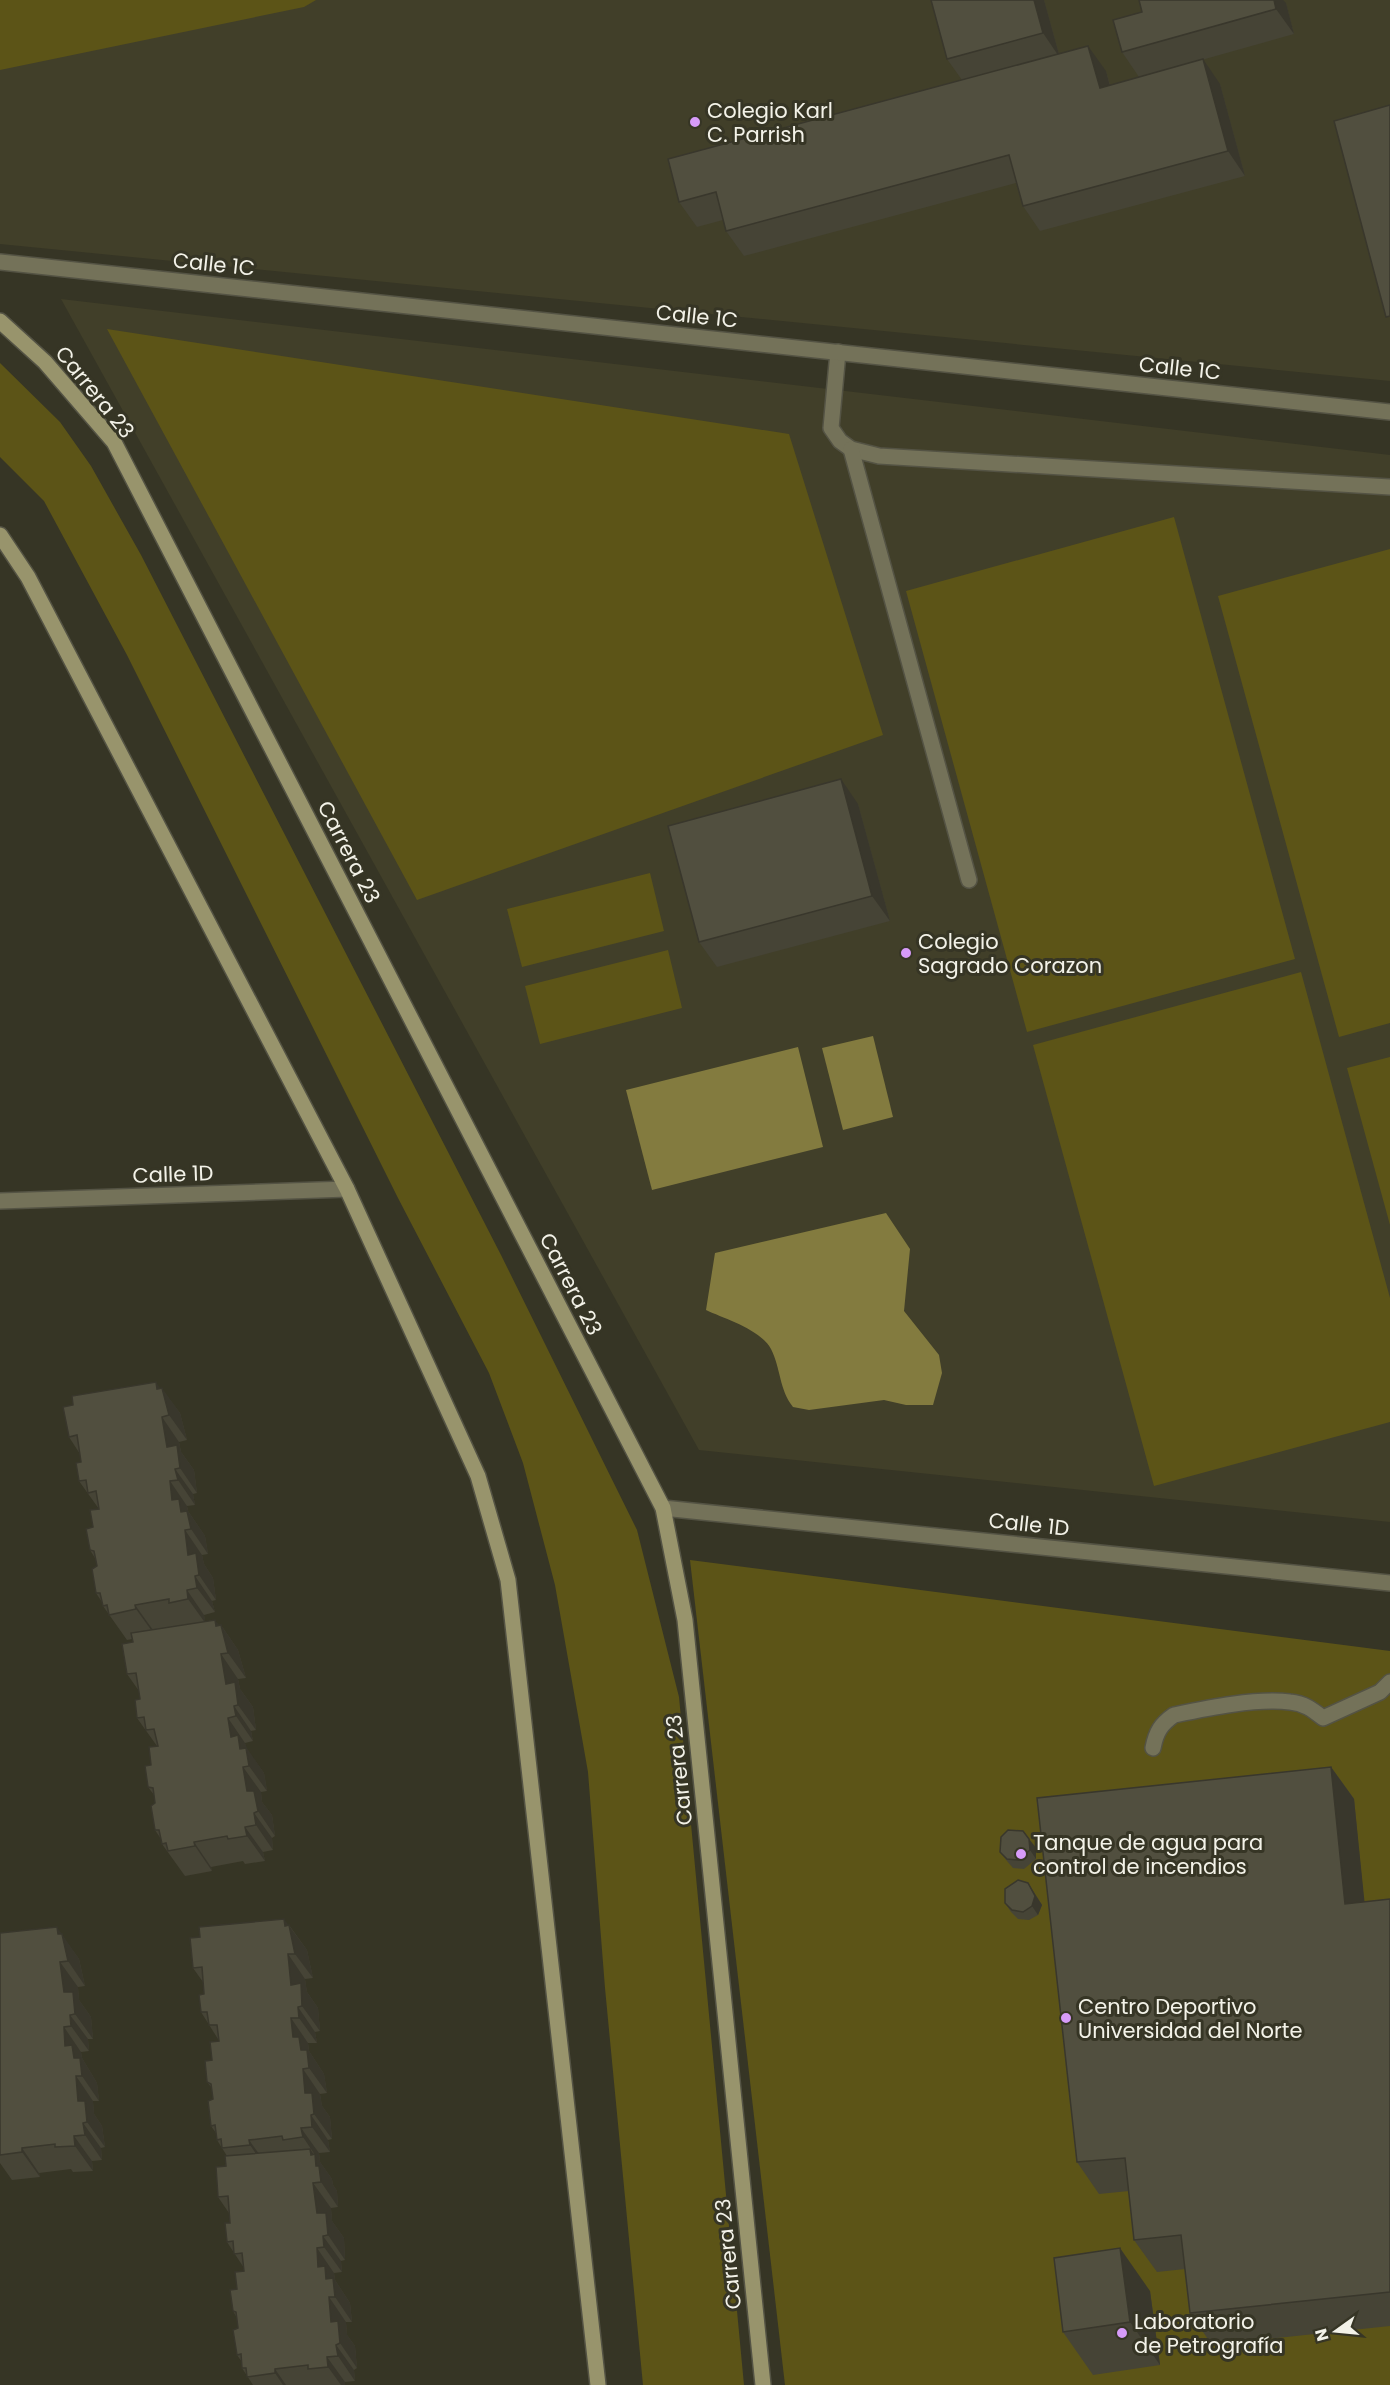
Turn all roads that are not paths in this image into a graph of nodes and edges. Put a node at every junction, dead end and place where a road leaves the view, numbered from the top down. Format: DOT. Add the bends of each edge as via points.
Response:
graph roads {
  1 [pos="0,262"];
  2 [pos="0,321"];
  3 [pos="838,352"];
  4 [pos="1390,412"];
  5 [pos="851,449"];
  6 [pos="1390,487"];
  7 [pos="0,535"];
  8 [pos="969,880"];
  9 [pos="347,1189"];
  10 [pos="0,1202"];
  11 [pos="663,1508"];
  12 [pos="1390,1583"];
  13 [pos="1390,1682"];
  14 [pos="1153,1748"];
  15 [pos="598,2385"];
  16 [pos="763,2385"];
  1 -- 3 [label="street, Calle 1C"];
  2 -- 11 [label="main road, Carrera 23" via="45,362 114,442"];
  3 -- 4 [label="street, Calle 1C"];
  3 -- 5 [label="street" via="831,428"];
  5 -- 6 [label="street" via="931,461"];
  5 -- 8 [label="street"];
  7 -- 9 [label="main road" via="28,577"];
  9 -- 10 [label="street, Calle 1D"];
  9 -- 15 [label="main road" via="478,1476 508,1580"];
  11 -- 12 [label="street, Calle 1D"];
  11 -- 16 [label="main road, Carrera 23" via="685,1620"];
  13 -- 14 [label="street" via="1380,1692 1323,1718 1309,1707 1269,1701 1174,1714 1155,1735"];
}
